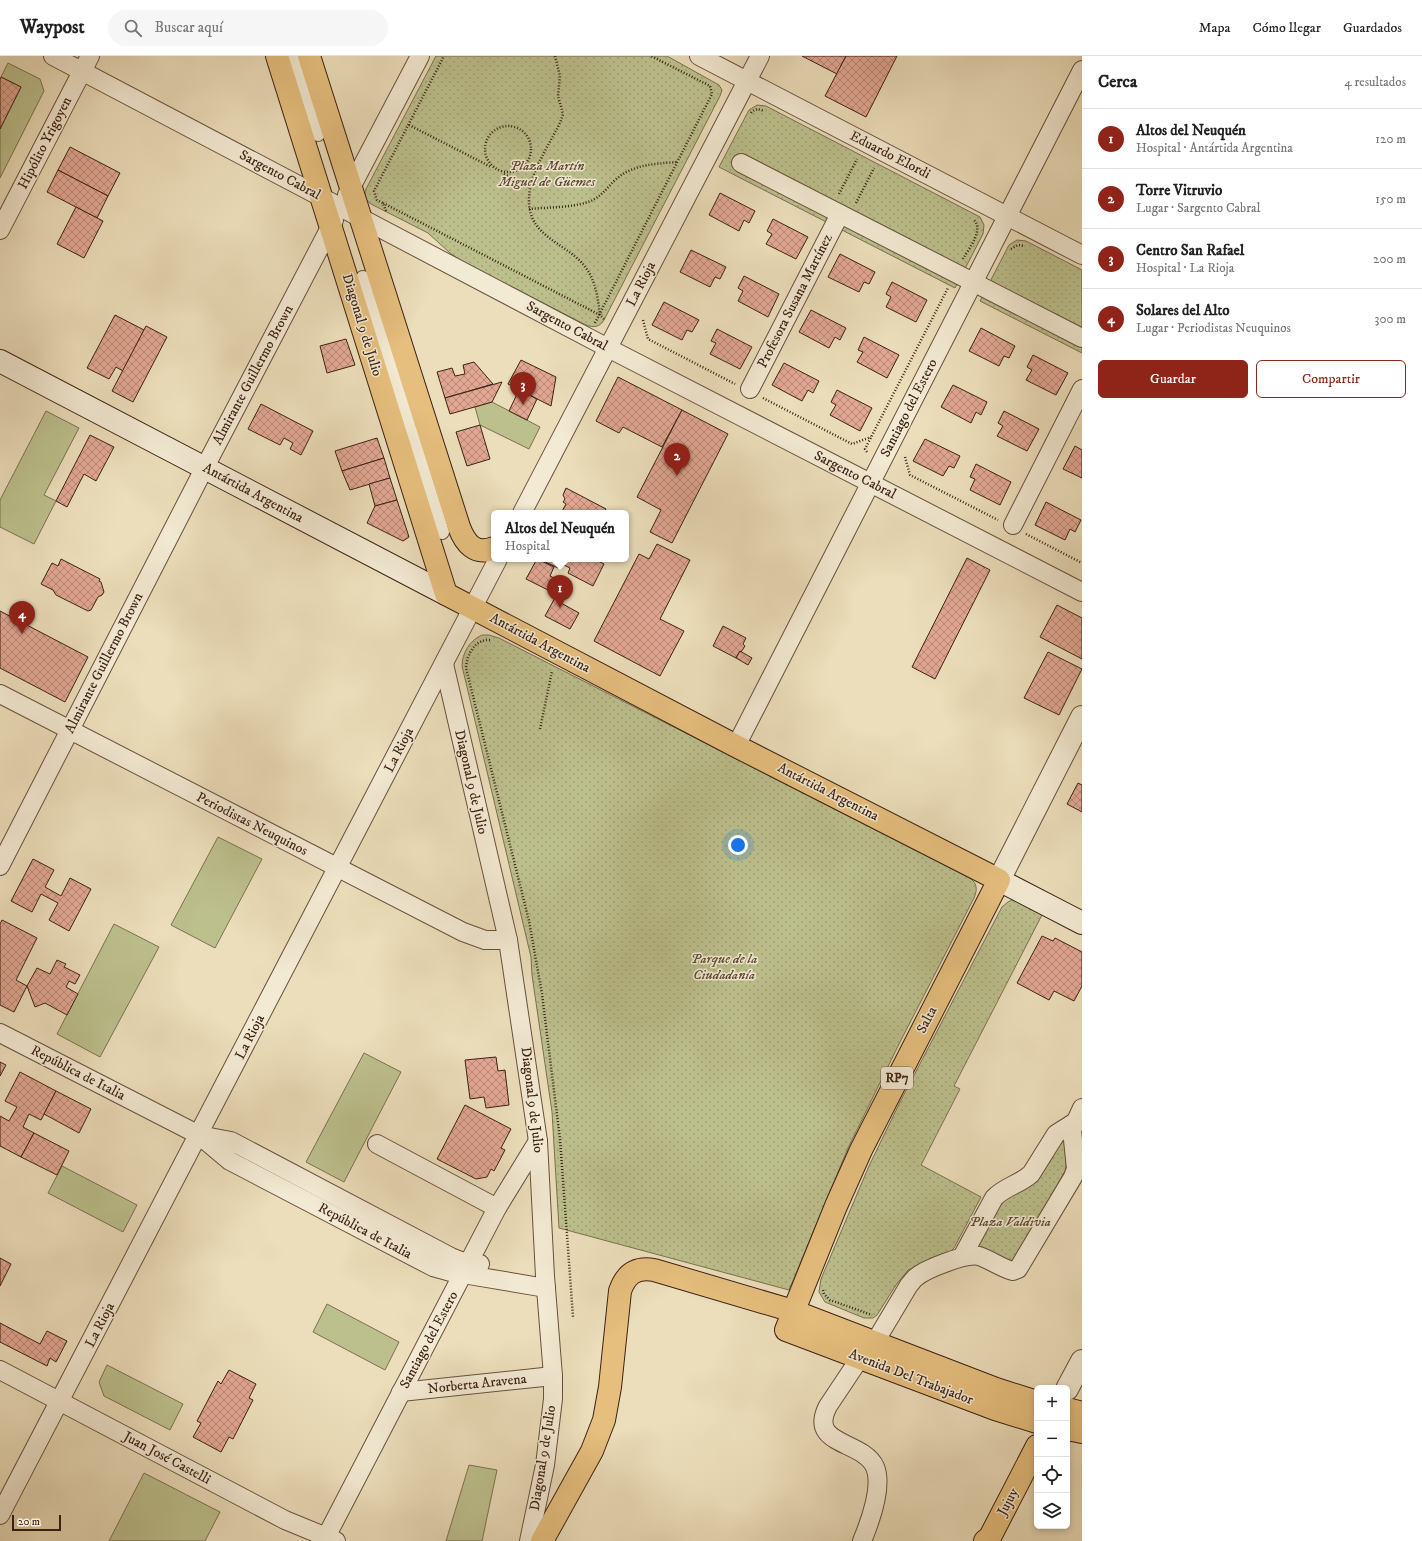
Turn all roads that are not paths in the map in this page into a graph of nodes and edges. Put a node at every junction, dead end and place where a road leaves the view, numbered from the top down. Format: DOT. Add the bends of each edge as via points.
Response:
graph roads {
  1 [pos="53,56"];
  2 [pos="277,56"];
  3 [pos="293,56"];
  4 [pos="309,56"];
  5 [pos="420,56"];
  6 [pos="699,56"];
  7 [pos="760,56"];
  8 [pos="86,64"];
  9 [pos="1082,70"];
  10 [pos="747,81"];
  11 [pos="317,133"];
  12 [pos="741,163"];
  13 [pos="351,188"];
  14 [pos="320,196"];
  15 [pos="341,207"];
  16 [pos="840,214"];
  17 [pos="1007,216"];
  18 [pos="361,218"];
  19 [pos="331,227"];
  20 [pos="0,230"];
  21 [pos="1082,255"];
  22 [pos="363,278"];
  23 [pos="973,282"];
  24 [pos="1082,338"];
  25 [pos="608,348"];
  26 [pos="0,361"];
  27 [pos="750,388"];
  28 [pos="1082,389"];
  29 [pos="205,467"];
  30 [pos="870,483"];
  31 [pos="524,510"];
  32 [pos="1011,526"];
  33 [pos="443,532"];
  34 [pos="491,549"];
  35 [pos="496,562"];
  36 [pos="1082,592"];
  37 [pos="446,594"];
  38 [pos="473,607"];
  39 [pos="444,664"];
  40 [pos="0,694"];
  41 [pos="1082,717"];
  42 [pos="69,730"];
  43 [pos="736,746"];
  44 [pos="0,866"];
  45 [pos="338,868"];
  46 [pos="999,880"];
  47 [pos="1082,923"];
  48 [pos="508,940"];
  49 [pos="0,1033"];
  50 [pos="1078,1115"];
  51 [pos="199,1135"];
  52 [pos="538,1141"];
  53 [pos="377,1144"];
  54 [pos="497,1208"];
  55 [pos="962,1257"];
  56 [pos="466,1268"];
  57 [pos="546,1282"];
  58 [pos="790,1321"];
  59 [pos="868,1350"];
  60 [pos="1082,1361"];
  61 [pos="0,1370"];
  62 [pos="553,1376"];
  63 [pos="1069,1385"];
  64 [pos="401,1392"];
  65 [pos="1034,1401"];
  66 [pos="60,1402"];
  67 [pos="1070,1410"];
  68 [pos="1082,1413"];
  69 [pos="1034,1421"];
  70 [pos="1070,1429"];
  71 [pos="1082,1432"];
  72 [pos="1034,1452"];
  73 [pos="0,1515"];
  74 [pos="329,1540"];
  75 [pos="991,1540"];
  76 [pos="529,1541"];
  77 [pos="542,1541"];
  78 [pos="862,1541"];
  1 -- 8 [label="street, Sargento Cabral"];
  2 -- 11 [label="main road, Diagonal 9 de Julio"];
  3 -- 11 [label="street"];
  4 -- 11 [label="main road, Diagonal 9 de Julio"];
  5 -- 13 [label="street, Almirante Guillermo Brown"];
  6 -- 10 [label="street, Eduardo Elordi"];
  7 -- 10 [label="street, La Rioja"];
  8 -- 14 [label="street, Sargento Cabral"];
  8 -- 20 [label="street, Hipólito Yrigoyen"];
  9 -- 17 [label="street, Santiago del Estero"];
  10 -- 17 [label="street, Eduardo Elordi"];
  10 -- 25 [label="street, La Rioja"];
  11 -- 13 [label="main road, Diagonal 9 de Julio"];
  11 -- 14 [label="main road, Diagonal 9 de Julio"];
  12 -- 16 [label="street"];
  13 -- 15 [label="street, Almirante Guillermo Brown"];
  13 -- 18 [label="main road, Diagonal 9 de Julio"];
  14 -- 15 [label="street, Sargento Cabral"];
  14 -- 19 [label="main road, Diagonal 9 de Julio"];
  15 -- 18 [label="street, Sargento Cabral"];
  15 -- 19 [label="street, Almirante Guillermo Brown"];
  16 -- 23 [label="street"];
  16 -- 27 [label="street, Profesora Susana Martínez"];
  17 -- 21 [label="street, Eduardo Elordi"];
  17 -- 23 [label="street, Santiago del Estero"];
  18 -- 22 [label="main road, Diagonal 9 de Julio"];
  18 -- 25 [label="street, Sargento Cabral"];
  19 -- 22 [label="main road, Diagonal 9 de Julio"];
  19 -- 29 [label="street, Almirante Guillermo Brown"];
  22 -- 33 [label="main road, Diagonal 9 de Julio"];
  22 -- 33 [label="main road, Diagonal 9 de Julio"];
  23 -- 24 [label="street"];
  23 -- 30 [label="street, Santiago del Estero"];
  25 -- 30 [label="street, Sargento Cabral"];
  25 -- 31 [label="street, La Rioja"];
  26 -- 29 [label="main road, Antártida Argentina"];
  28 -- 32 [label="street"];
  29 -- 37 [label="main road, Antártida Argentina"];
  29 -- 42 [label="street, Almirante Guillermo Brown"];
  30 -- 36 [label="street, Sargento Cabral"];
  30 -- 43 [label="street, Santiago del Estero"];
  33 -- 34 [label="main road, Diagonal 9 de Julio" via="464,540 473,548"];
  33 -- 37 [label="main road, Diagonal 9 de Julio"];
  35 -- 38 [label="street, La Rioja"];
  37 -- 38 [label="main road, Antártida Argentina"];
  38 -- 39 [label="street, La Rioja"];
  38 -- 43 [label="main road, Antártida Argentina"];
  39 -- 45 [label="street, La Rioja"];
  39 -- 48 [label="street, Diagonal 9 de Julio"];
  40 -- 42 [label="street, Periodistas Neuquinos"];
  41 -- 46 [label="main road, Salta"];
  42 -- 44 [label="street, Almirante Guillermo Brown"];
  42 -- 45 [label="street, Periodistas Neuquinos"];
  43 -- 46 [label="main road, Antártida Argentina"];
  45 -- 48 [label="street, Periodistas Neuquinos" via="473,936 485,940"];
  45 -- 51 [label="street, La Rioja"];
  46 -- 47 [label="main road, Antártida Argentina"];
  46 -- 58 [label="main road, Salta / RP7" via="861,1150"];
  48 -- 52 [label="street, Diagonal 9 de Julio"];
  49 -- 51 [label="street, República de Italia"];
  50 -- 55 [label="street" via="1056,1134 1026,1179 999,1192 994,1198"];
  50 -- 55 [label="street" via="1072,1137 1076,1169 1073,1177 1018,1269 1013,1272 979,1257"];
  51 -- 56 [label="street, República de Italia" via="230,1161 433,1267"];
  51 -- 66 [label="street, La Rioja"];
  52 -- 54 [label="street, Santiago del Estero"];
  52 -- 57 [label="street, Diagonal 9 de Julio"];
  53 -- 54 [label="street"];
  54 -- 56 [label="street, Santiago del Estero"];
  55 -- 59 [label="street" via="925,1271 915,1278"];
  56 -- 57 [label="street, República de Italia"];
  56 -- 64 [label="street, Santiago del Estero"];
  57 -- 62 [label="street, Diagonal 9 de Julio"];
  58 -- 59 [label="main road, Avenida Del Trabajador"];
  58 -- 77 [label="main road, Avenida Del Trabajador" via="654,1270 640,1269 633,1272 622,1284 620,1291 608,1403 601,1430"];
  59 -- 65 [label="main road, Avenida Del Trabajador"];
  59 -- 69 [label="main road, Avenida Del Trabajador" via="995,1409"];
  59 -- 78 [label="street" via="828,1406 823,1422 824,1431 869,1459 875,1467 878,1479 876,1494"];
  60 -- 63 [label="main road"];
  61 -- 66 [label="street, Juan José Castelli"];
  62 -- 64 [label="street, Norberta Aravena"];
  62 -- 76 [label="street, Diagonal 9 de Julio" via="548,1444"];
  64 -- 74 [label="street, Santiago del Estero"];
  66 -- 73 [label="street, La Rioja"];
  66 -- 74 [label="street, Juan José Castelli"];
  67 -- 68 [label="main road"];
  70 -- 71 [label="main road"];
  72 -- 75 [label="main road, Jujuy"];
}
